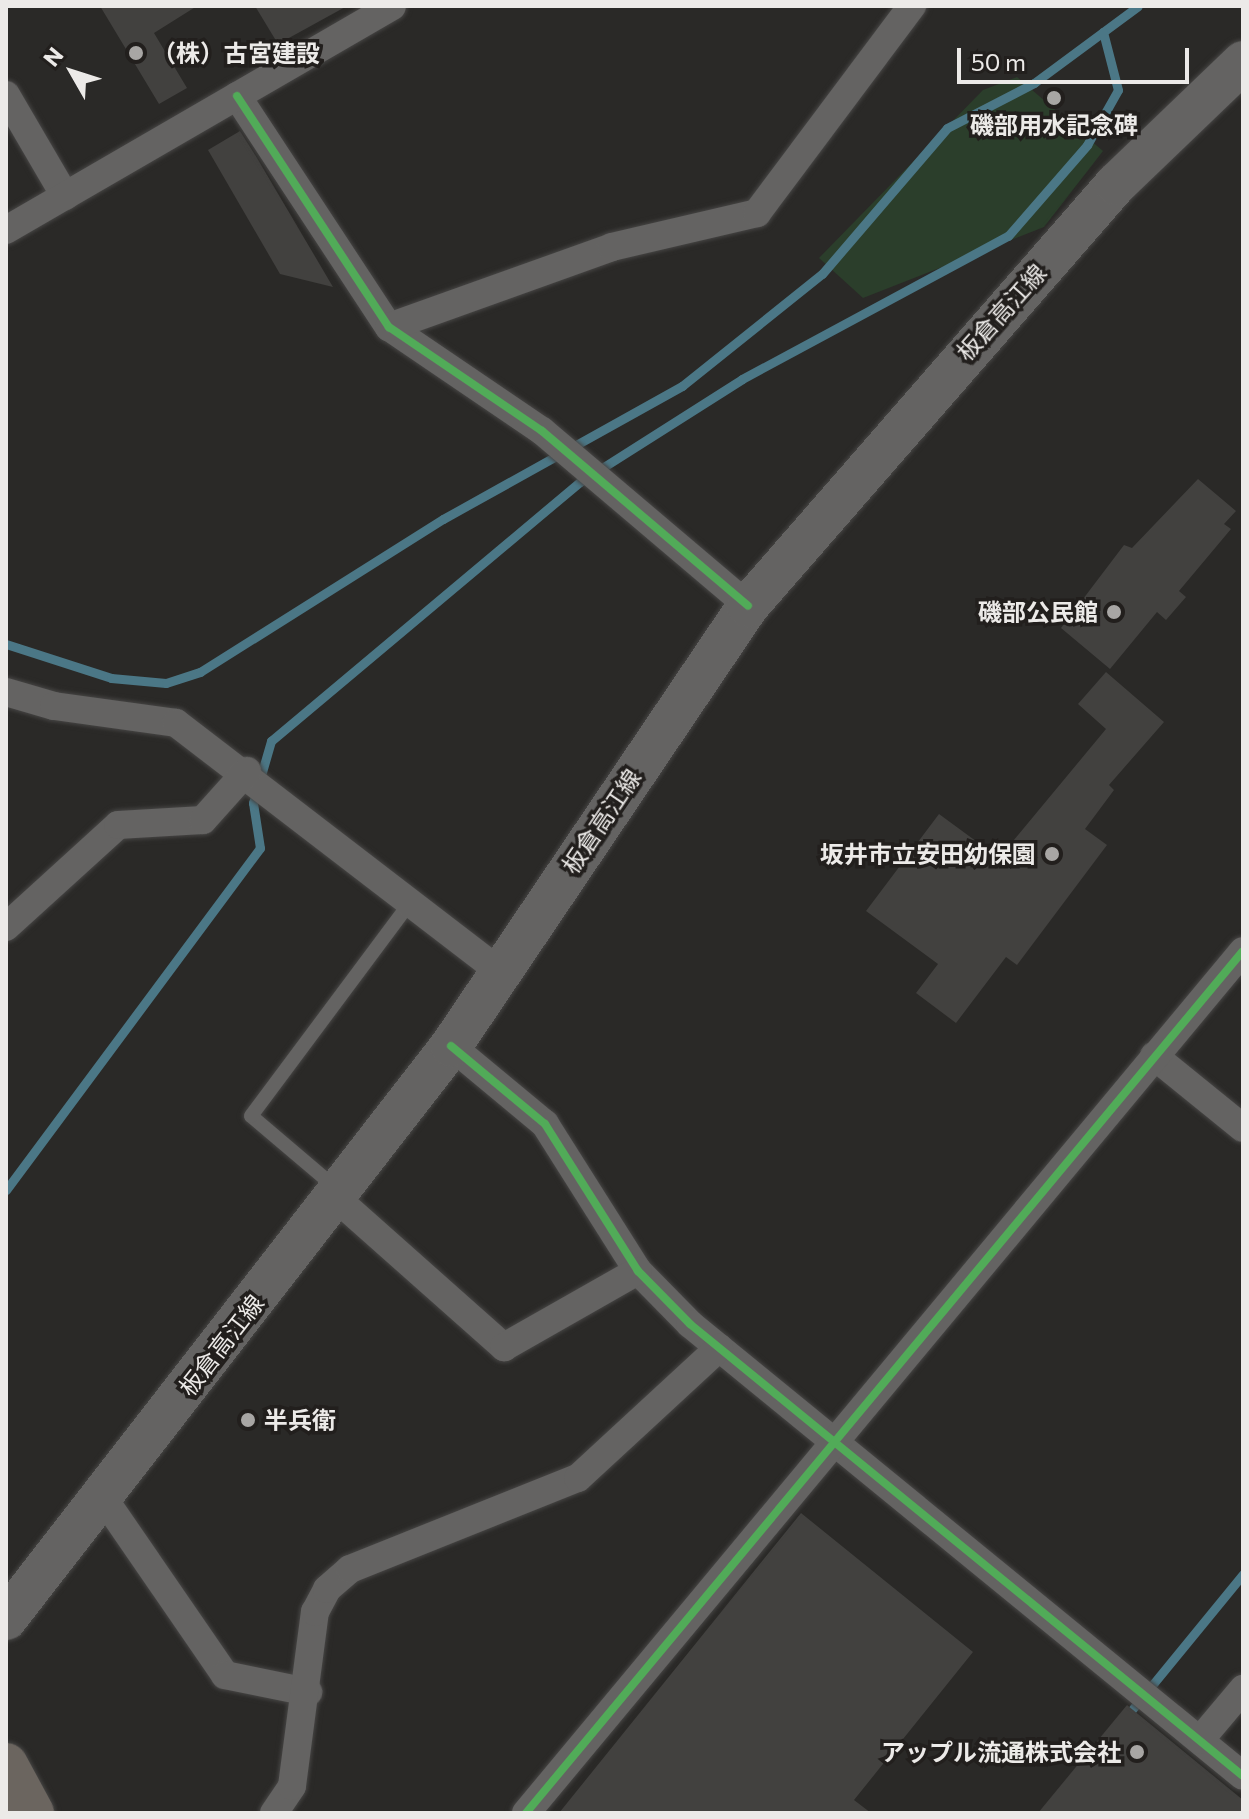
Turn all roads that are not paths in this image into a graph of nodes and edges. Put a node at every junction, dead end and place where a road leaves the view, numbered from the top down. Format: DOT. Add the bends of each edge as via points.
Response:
graph roads {
  1 [pos="392,6"];
  2 [pos="912,6"];
  3 [pos="1243,62"];
  4 [pos="6,95"];
  5 [pos="237,96"];
  6 [pos="65,196"];
  7 [pos="6,230"];
  8 [pos="389,327"];
  9 [pos="748,606"];
  10 [pos="6,692"];
  11 [pos="247,771"];
  12 [pos="411,901"];
  13 [pos="6,927"];
  14 [pos="1243,951"];
  15 [pos="499,971"];
  16 [pos="451,1046"];
  17 [pos="1154,1056"];
  18 [pos="1243,1128"];
  19 [pos="338,1195"];
  20 [pos="638,1271"];
  21 [pos="719,1348"];
  22 [pos="831,1443"];
  23 [pos="102,1496"];
  24 [pos="6,1619"];
  25 [pos="1243,1689"];
  26 [pos="308,1692"];
  27 [pos="1200,1740"];
  28 [pos="6,1765"];
  29 [pos="1243,1776"];
  30 [pos="32,1813"];
  31 [pos="274,1813"];
  32 [pos="526,1813"];
  1 -- 5 [label="street"];
  2 -- 8 [label="street" via="757,213 612,247"];
  3 -- 9 [label="main road, 板倉高江線" via="1116,184"];
  4 -- 6 [label="street"];
  5 -- 6 [label="street"];
  5 -- 8 [label="street"];
  6 -- 7 [label="street"];
  8 -- 9 [label="street" via="542,431"];
  9 -- 15 [label="main road, 板倉高江線"];
  10 -- 11 [label="street" via="54,706 176,723"];
  11 -- 12 [label="street"];
  11 -- 13 [label="street" via="203,820 118,825"];
  12 -- 15 [label="street"];
  12 -- 19 [label="lane" via="251,1116"];
  14 -- 17 [label="street"];
  15 -- 16 [label="main road, 板倉高江線"];
  16 -- 19 [label="main road, 板倉高江線"];
  16 -- 20 [label="street" via="545,1124"];
  17 -- 18 [label="street"];
  17 -- 22 [label="street"];
  19 -- 20 [label="street" via="504,1347"];
  19 -- 23 [label="main road, 板倉高江線"];
  20 -- 21 [label="street"];
  21 -- 22 [label="street"];
  21 -- 26 [label="street" via="578,1478 350,1569 315,1612"];
  22 -- 27 [label="street"];
  22 -- 32 [label="street"];
  23 -- 24 [label="main road, 板倉高江線"];
  23 -- 26 [label="street" via="225,1675"];
  25 -- 27 [label="street"];
  26 -- 31 [label="street" via="292,1786"];
  27 -- 29 [label="street"];
  28 -- 30 [label="main road"];
}
